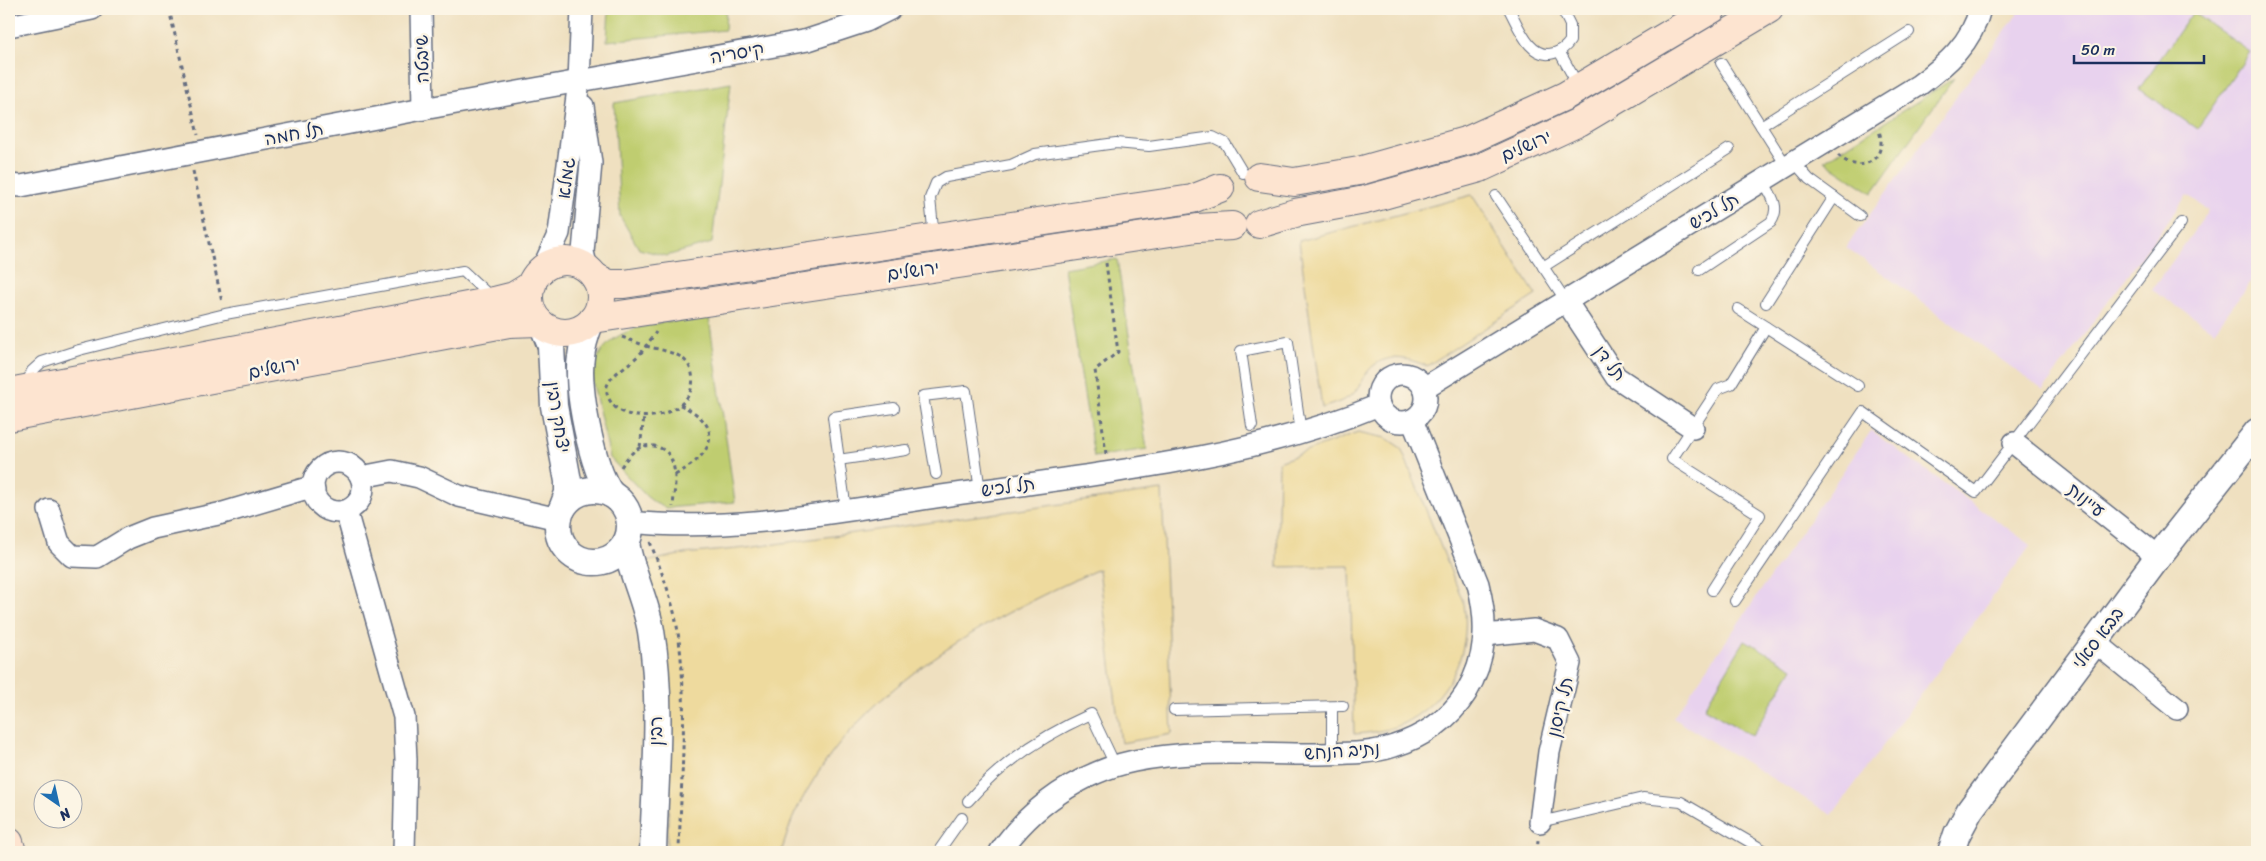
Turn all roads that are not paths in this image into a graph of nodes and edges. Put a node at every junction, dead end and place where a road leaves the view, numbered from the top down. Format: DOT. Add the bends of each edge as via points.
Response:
graph roads {
  1 [pos="92,9"];
  2 [pos="421,9"];
  3 [pos="582,9"];
  4 [pos="890,9"];
  5 [pos="1509,9"];
  6 [pos="1562,9"];
  7 [pos="1712,9"];
  8 [pos="1769,9"];
  9 [pos="1980,9"];
  10 [pos="9,26"];
  11 [pos="1909,32"];
  12 [pos="1559,51"];
  13 [pos="1721,63"];
  14 [pos="579,81"];
  15 [pos="1580,88"];
  16 [pos="423,109"];
  17 [pos="1761,126"];
  18 [pos="1729,149"];
  19 [pos="1790,164"];
  20 [pos="1251,175"];
  21 [pos="1763,181"];
  22 [pos="9,185"];
  23 [pos="1220,188"];
  24 [pos="1496,196"];
  25 [pos="1834,197"];
  26 [pos="1860,216"];
  27 [pos="2181,223"];
  28 [pos="1259,224"];
  29 [pos="1232,226"];
  30 [pos="934,238"];
  31 [pos="1543,266"];
  32 [pos="1699,270"];
  33 [pos="591,273"];
  34 [pos="536,279"];
  35 [pos="494,301"];
  36 [pos="1566,302"];
  37 [pos="1766,303"];
  38 [pos="1738,310"];
  39 [pos="592,321"];
  40 [pos="541,324"];
  41 [pos="1766,327"];
  42 [pos="1858,386"];
  43 [pos="1424,388"];
  44 [pos="17,391"];
  45 [pos="1379,405"];
  46 [pos="894,408"];
  47 [pos="9,418"];
  48 [pos="1412,420"];
  49 [pos="1252,426"];
  50 [pos="1692,428"];
  51 [pos="2257,432"];
  52 [pos="1300,433"];
  53 [pos="2014,443"];
  54 [pos="906,450"];
  55 [pos="838,460"];
  56 [pos="936,474"];
  57 [pos="361,477"];
  58 [pos="314,490"];
  59 [pos="609,491"];
  60 [pos="980,491"];
  61 [pos="48,510"];
  62 [pos="846,510"];
  63 [pos="346,511"];
  64 [pos="560,514"];
  65 [pos="628,532"];
  66 [pos="2158,557"];
  67 [pos="598,562"];
  68 [pos="1712,590"];
  69 [pos="1735,601"];
  70 [pos="646,610"];
  71 [pos="1485,635"];
  72 [pos="2095,642"];
  73 [pos="1343,706"];
  74 [pos="1332,707"];
  75 [pos="2177,709"];
  76 [pos="1174,710"];
  77 [pos="1332,753"];
  78 [pos="1116,767"];
  79 [pos="968,802"];
  80 [pos="962,818"];
  81 [pos="1540,822"];
  82 [pos="9,842"];
  83 [pos="12,852"];
  84 [pos="404,852"];
  85 [pos="653,852"];
  86 [pos="938,852"];
  87 [pos="1000,852"];
  88 [pos="1767,852"];
  89 [pos="1951,852"];
  1 -- 10 [label="street"];
  2 -- 16 [label="street, שיבטה"];
  3 -- 14 [label="street, גמלא"];
  4 -- 14 [label="street, קיסריה" via="866,21 808,40"];
  5 -- 12 [label="lane" via="1535,50 1547,54"];
  6 -- 12 [label="lane" via="1572,34 1568,45"];
  7 -- 15 [label="main road, ירושלים"];
  8 -- 28 [label="main road, ירושלים" via="1579,122 1480,168 1366,200 1296,213"];
  9 -- 19 [label="street, תל לכיש" via="1970,34 1941,69"];
  11 -- 17 [label="lane"];
  12 -- 15 [label="lane"];
  13 -- 17 [label="lane"];
  14 -- 16 [label="street, תל חמה"];
  14 -- 33 [label="street, גמלא" via="591,163 582,252"];
  14 -- 34 [label="street, גמלא" via="559,233"];
  15 -- 20 [label="main road, ירושלים" via="1469,140 1359,171 1294,182"];
  16 -- 22 [label="street, תל חמה" via="21,186"];
  17 -- 19 [label="lane"];
  18 -- 31 [label="lane"];
  19 -- 21 [label="street, תל לכיש"];
  19 -- 25 [label="lane"];
  20 -- 23 [label="main road" via="1226,180"];
  20 -- 28 [label="main road" via="1266,184 1272,200 1266,218"];
  20 -- 30 [label="lane" via="1225,143 1213,137 1149,146 1116,143 1035,154 1011,165 946,177 936,183 930,198"];
  21 -- 32 [label="lane" via="1776,205 1776,215 1771,222"];
  21 -- 36 [label="street, תל לכיש"];
  23 -- 29 [label="main road" via="1217,197 1219,212"];
  23 -- 30 [label="main road, ירושלים" via="1192,199"];
  24 -- 31 [label="lane"];
  25 -- 26 [label="lane"];
  25 -- 37 [label="lane"];
  27 -- 53 [label="lane"];
  28 -- 29 [label="main road" via="1250,228"];
  29 -- 39 [label="main road, ירושלים" via="1197,228 665,307"];
  30 -- 33 [label="main road, ירושלים" via="624,284 609,284"];
  31 -- 36 [label="lane"];
  33 -- 34 [label="main road" via="577,264 561,262"];
  33 -- 39 [label="main road" via="600,288 601,299"];
  34 -- 35 [label="main road, ירושלים" via="514,296"];
  34 -- 40 [label="main road" via="531,307"];
  35 -- 44 [label="main road, ירושלים"];
  35 -- 44 [label="lane" via="463,271 225,314 42,362"];
  36 -- 43 [label="street, תל לכיש"];
  36 -- 50 [label="street, תל דן" via="1616,377"];
  38 -- 41 [label="lane"];
  39 -- 40 [label="main road" via="569,333 553,331"];
  39 -- 59 [label="street, יצחק רבין" via="580,358 580,379 594,452"];
  40 -- 47 [label="main road, ירושלים" via="509,323"];
  40 -- 64 [label="street, יצחק רבין" via="552,346 554,406 568,481 568,493"];
  41 -- 42 [label="lane"];
  41 -- 50 [label="lane" via="1731,384 1718,389"];
  43 -- 45 [label="street" via="1410,376 1389,378 1381,387"];
  43 -- 48 [label="street" via="1425,406"];
  45 -- 48 [label="street" via="1394,421"];
  45 -- 52 [label="street, תל לכיש" via="1339,422"];
  46 -- 55 [label="lane" via="833,417"];
  48 -- 71 [label="street, נתיב הנחש" via="1478,584"];
  49 -- 52 [label="lane" via="1241,351 1288,342"];
  50 -- 68 [label="lane" via="1672,459 1760,515"];
  51 -- 66 [label="street, בבא סאלי"];
  52 -- 60 [label="street, תל לכיש" via="1196,458"];
  53 -- 66 [label="street, עיינות"];
  53 -- 69 [label="lane" via="1976,492 1862,412"];
  54 -- 55 [label="lane"];
  55 -- 62 [label="lane"];
  56 -- 60 [label="lane" via="923,396 966,391"];
  57 -- 58 [label="street" via="350,465 334,463 319,471"];
  57 -- 63 [label="street" via="359,501"];
  57 -- 64 [label="street" via="392,471 419,477 459,496"];
  58 -- 61 [label="street" via="153,528 128,538 97,557 72,556 60,544"];
  58 -- 63 [label="street" via="323,507 330,511"];
  59 -- 64 [label="street" via="584,491 574,496"];
  59 -- 65 [label="street" via="624,506"];
  60 -- 62 [label="street, תל לכיש"];
  62 -- 65 [label="street, תל לכיש" via="750,524 672,525"];
  63 -- 84 [label="street" via="404,718"];
  64 -- 67 [label="street" via="559,536 567,551 582,560"];
  65 -- 67 [label="street" via="614,556"];
  65 -- 70 [label="street" via="629,560"];
  66 -- 72 [label="street, בבא סאלי"];
  67 -- 70 [label="street" via="625,583"];
  70 -- 85 [label="street, רבין" via="655,666 657,726"];
  71 -- 77 [label="street, נתיב הנחש" via="1482,659 1473,682 1460,703 1442,721 1420,736 1394,746 1365,752"];
  71 -- 81 [label="street, תל קיסון" via="1534,630 1558,639 1570,663 1549,752"];
  72 -- 75 [label="street"];
  72 -- 89 [label="street, בבא סאלי" via="1970,810"];
  73 -- 74 [label="lane"];
  74 -- 76 [label="lane"];
  74 -- 77 [label="lane"];
  77 -- 78 [label="street, נתיב הנחש" via="1187,755 1134,761"];
  78 -- 79 [label="lane" via="1091,714 1019,754 997,771"];
  78 -- 87 [label="street, נתיב הנחש" via="1086,777 1045,803 1011,836"];
  80 -- 86 [label="lane"];
  81 -- 88 [label="lane" via="1643,798 1681,802"];
  82 -- 83 [label="main road"];
}
